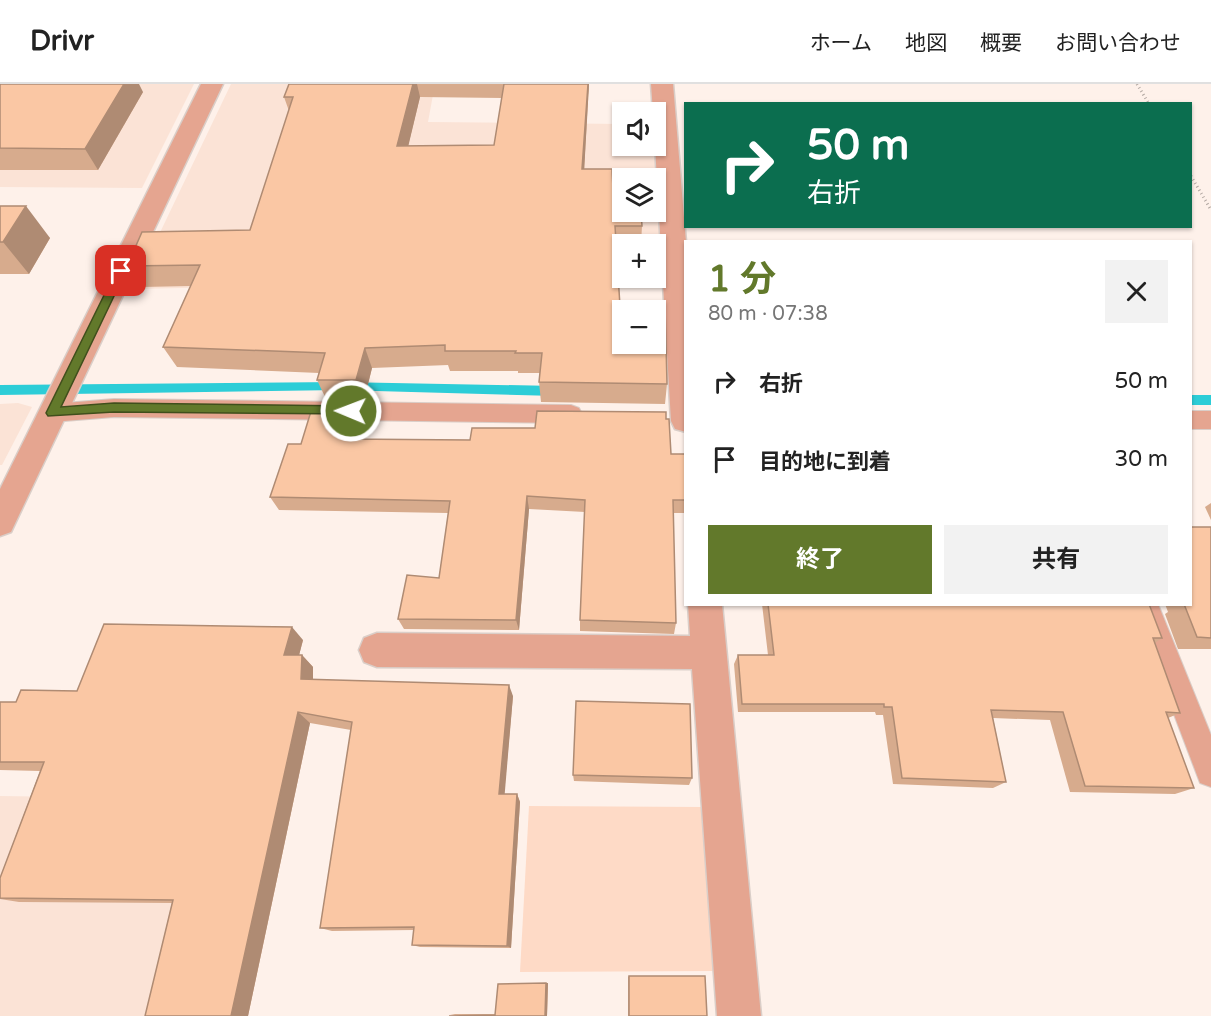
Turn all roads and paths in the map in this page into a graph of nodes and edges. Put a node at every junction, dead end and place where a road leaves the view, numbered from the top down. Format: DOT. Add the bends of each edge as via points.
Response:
graph roads {
  1 [pos="212,84"];
  2 [pos="662,84"];
  3 [pos="1137,84"];
  4 [pos="1148,102"];
  5 [pos="1192,178"];
  6 [pos="1211,210"];
  7 [pos="680,409"];
  8 [pos="54,410"];
  9 [pos="589,414"];
  10 [pos="1192,420"];
  11 [pos="1211,420"];
  12 [pos="0,522"];
  13 [pos="705,606"];
  14 [pos="1146,606"];
  15 [pos="377,650"];
  16 [pos="710,653"];
  17 [pos="1211,772"];
  18 [pos="740,1016"];
  1 -- 8 [label="street"];
  2 -- 7 [label="street"];
  3 -- 4 [label="path"];
  5 -- 6 [label="path"];
  8 -- 9 [label="lane"];
  8 -- 12 [label="street"];
  10 -- 11 [label="lane"];
  13 -- 16 [label="street"];
  14 -- 17 [label="lane"];
  15 -- 16 [label="street"];
  16 -- 18 [label="street"];
}
